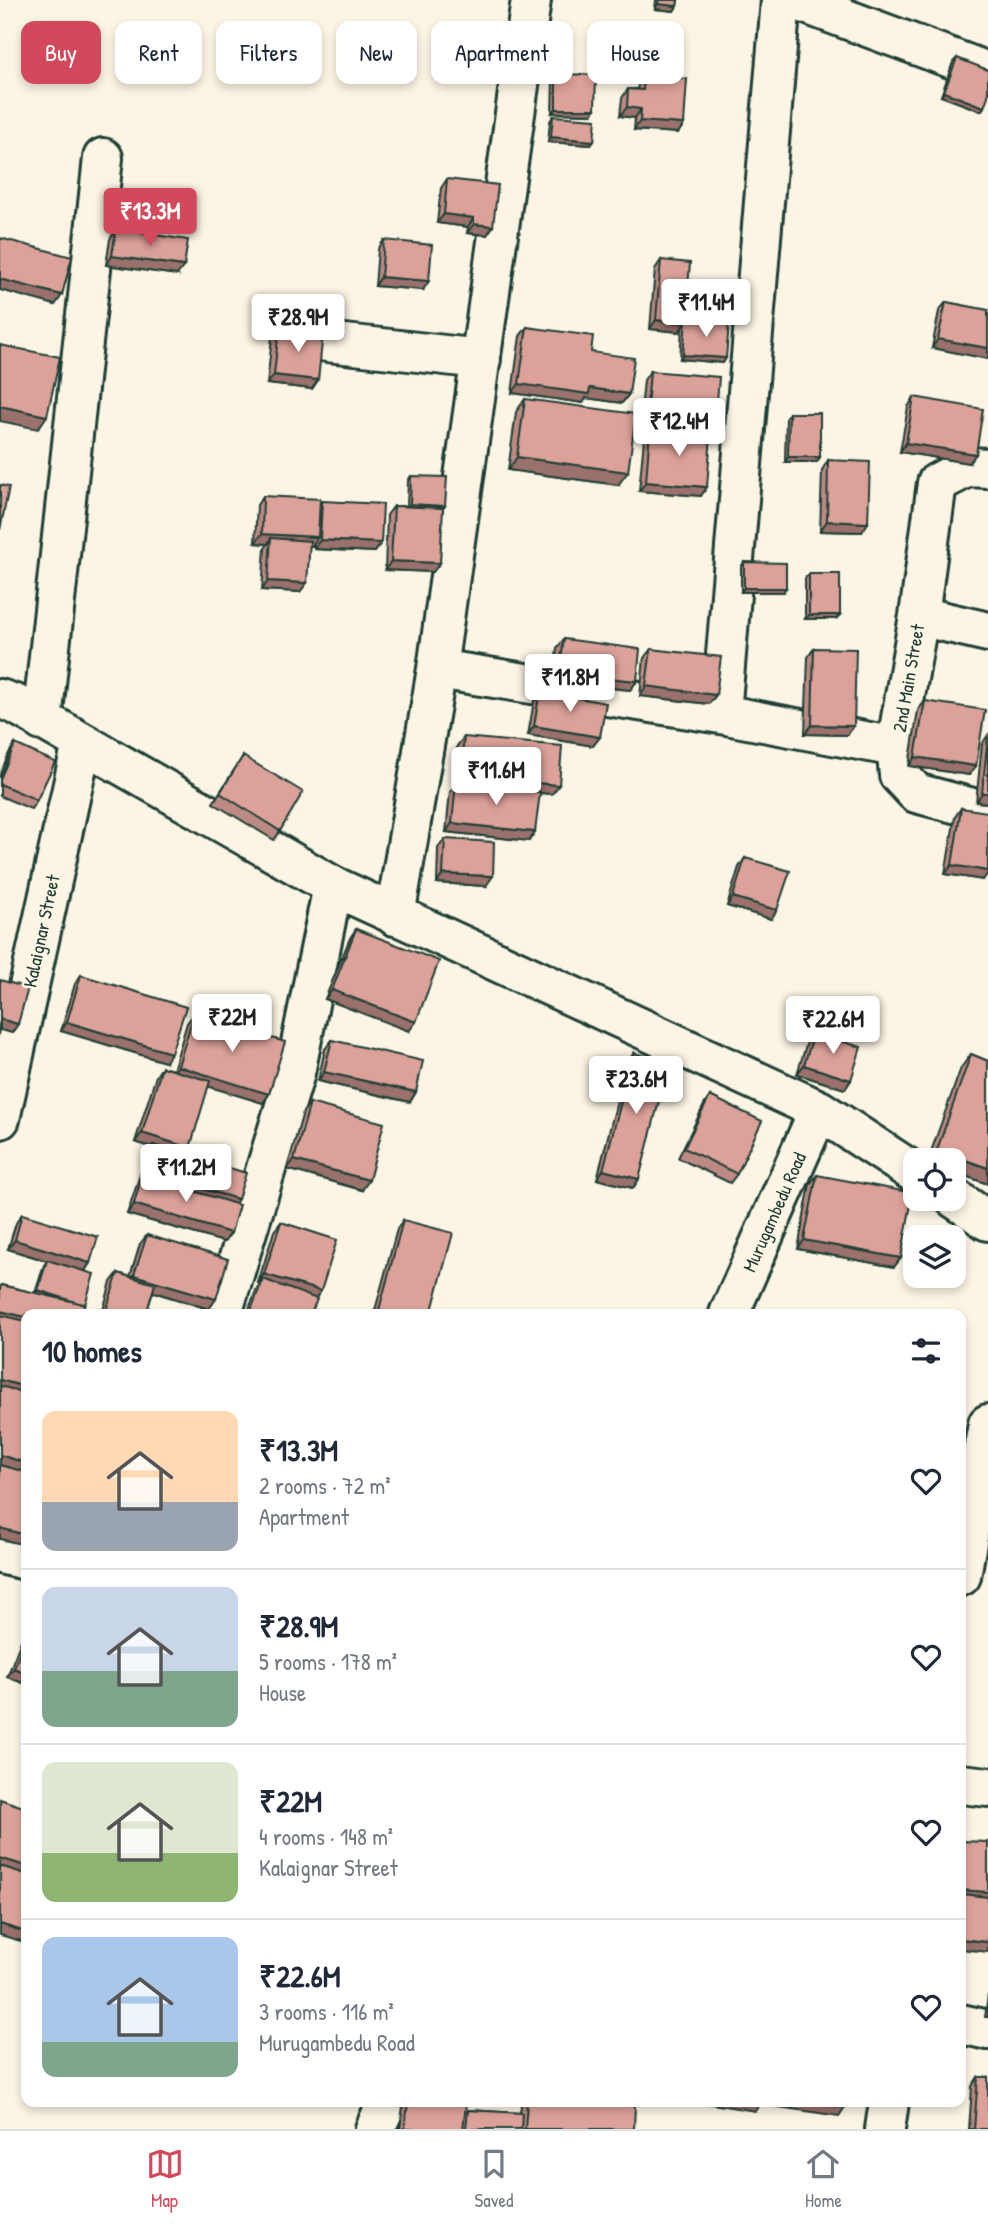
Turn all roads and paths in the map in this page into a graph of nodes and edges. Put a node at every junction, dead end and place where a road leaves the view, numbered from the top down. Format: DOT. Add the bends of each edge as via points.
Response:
graph roads {
  1 [pos="531,0"];
  2 [pos="782,0"];
  3 [pos="795,0"];
  4 [pos="988,72"];
  5 [pos="103,158"];
  6 [pos="327,342"];
  7 [pos="481,359"];
  8 [pos="988,468"];
  9 [pos="919,616"];
  10 [pos="988,632"];
  11 [pos="437,669"];
  12 [pos="0,699"];
  13 [pos="721,714"];
  14 [pos="42,721"];
  15 [pos="82,743"];
  16 [pos="896,747"];
  17 [pos="988,812"];
  18 [pos="333,886"];
  19 [pos="395,916"];
  20 [pos="819,1110"];
  21 [pos="0,1119"];
  22 [pos="903,1165"];
  23 [pos="966,1206"];
  24 [pos="988,1221"];
  25 [pos="224,1309"];
  26 [pos="731,1309"];
  27 [pos="988,1424"];
  28 [pos="966,1548"];
  29 [pos="0,1554"];
  30 [pos="21,1559"];
  31 [pos="966,1785"];
  32 [pos="988,1787"];
  33 [pos="966,2025"];
  34 [pos="988,2030"];
  35 [pos="385,2107"];
  36 [pos="888,2107"];
  37 [pos="375,2129"];
  38 [pos="885,2129"];
  1 -- 7 [label="street"];
  2 -- 13 [label="street"];
  3 -- 4 [label="street"];
  5 -- 14 [label="street"];
  6 -- 7 [label="street"];
  7 -- 11 [label="street"];
  8 -- 9 [label="street, 2nd Main Street" via="968,467 937,483"];
  9 -- 10 [label="street"];
  9 -- 16 [label="street, 2nd Main Street"];
  11 -- 13 [label="street"];
  11 -- 19 [label="street"];
  12 -- 14 [label="street"];
  13 -- 16 [label="street"];
  14 -- 15 [label="street"];
  15 -- 18 [label="street"];
  15 -- 21 [label="street, Kalaignar Street"];
  16 -- 17 [label="street, 2nd Main Street" via="899,775 916,793"];
  18 -- 19 [label="street"];
  18 -- 25 [label="street" via="295,1073"];
  19 -- 20 [label="street"];
  20 -- 22 [label="street"];
  20 -- 26 [label="street, Murugambedu Road"];
  23 -- 24 [label="street"];
  27 -- 28 [label="street"];
  29 -- 30 [label="street"];
  31 -- 32 [label="street"];
  33 -- 34 [label="street"];
  35 -- 37 [label="street"];
  36 -- 38 [label="street"];
}
